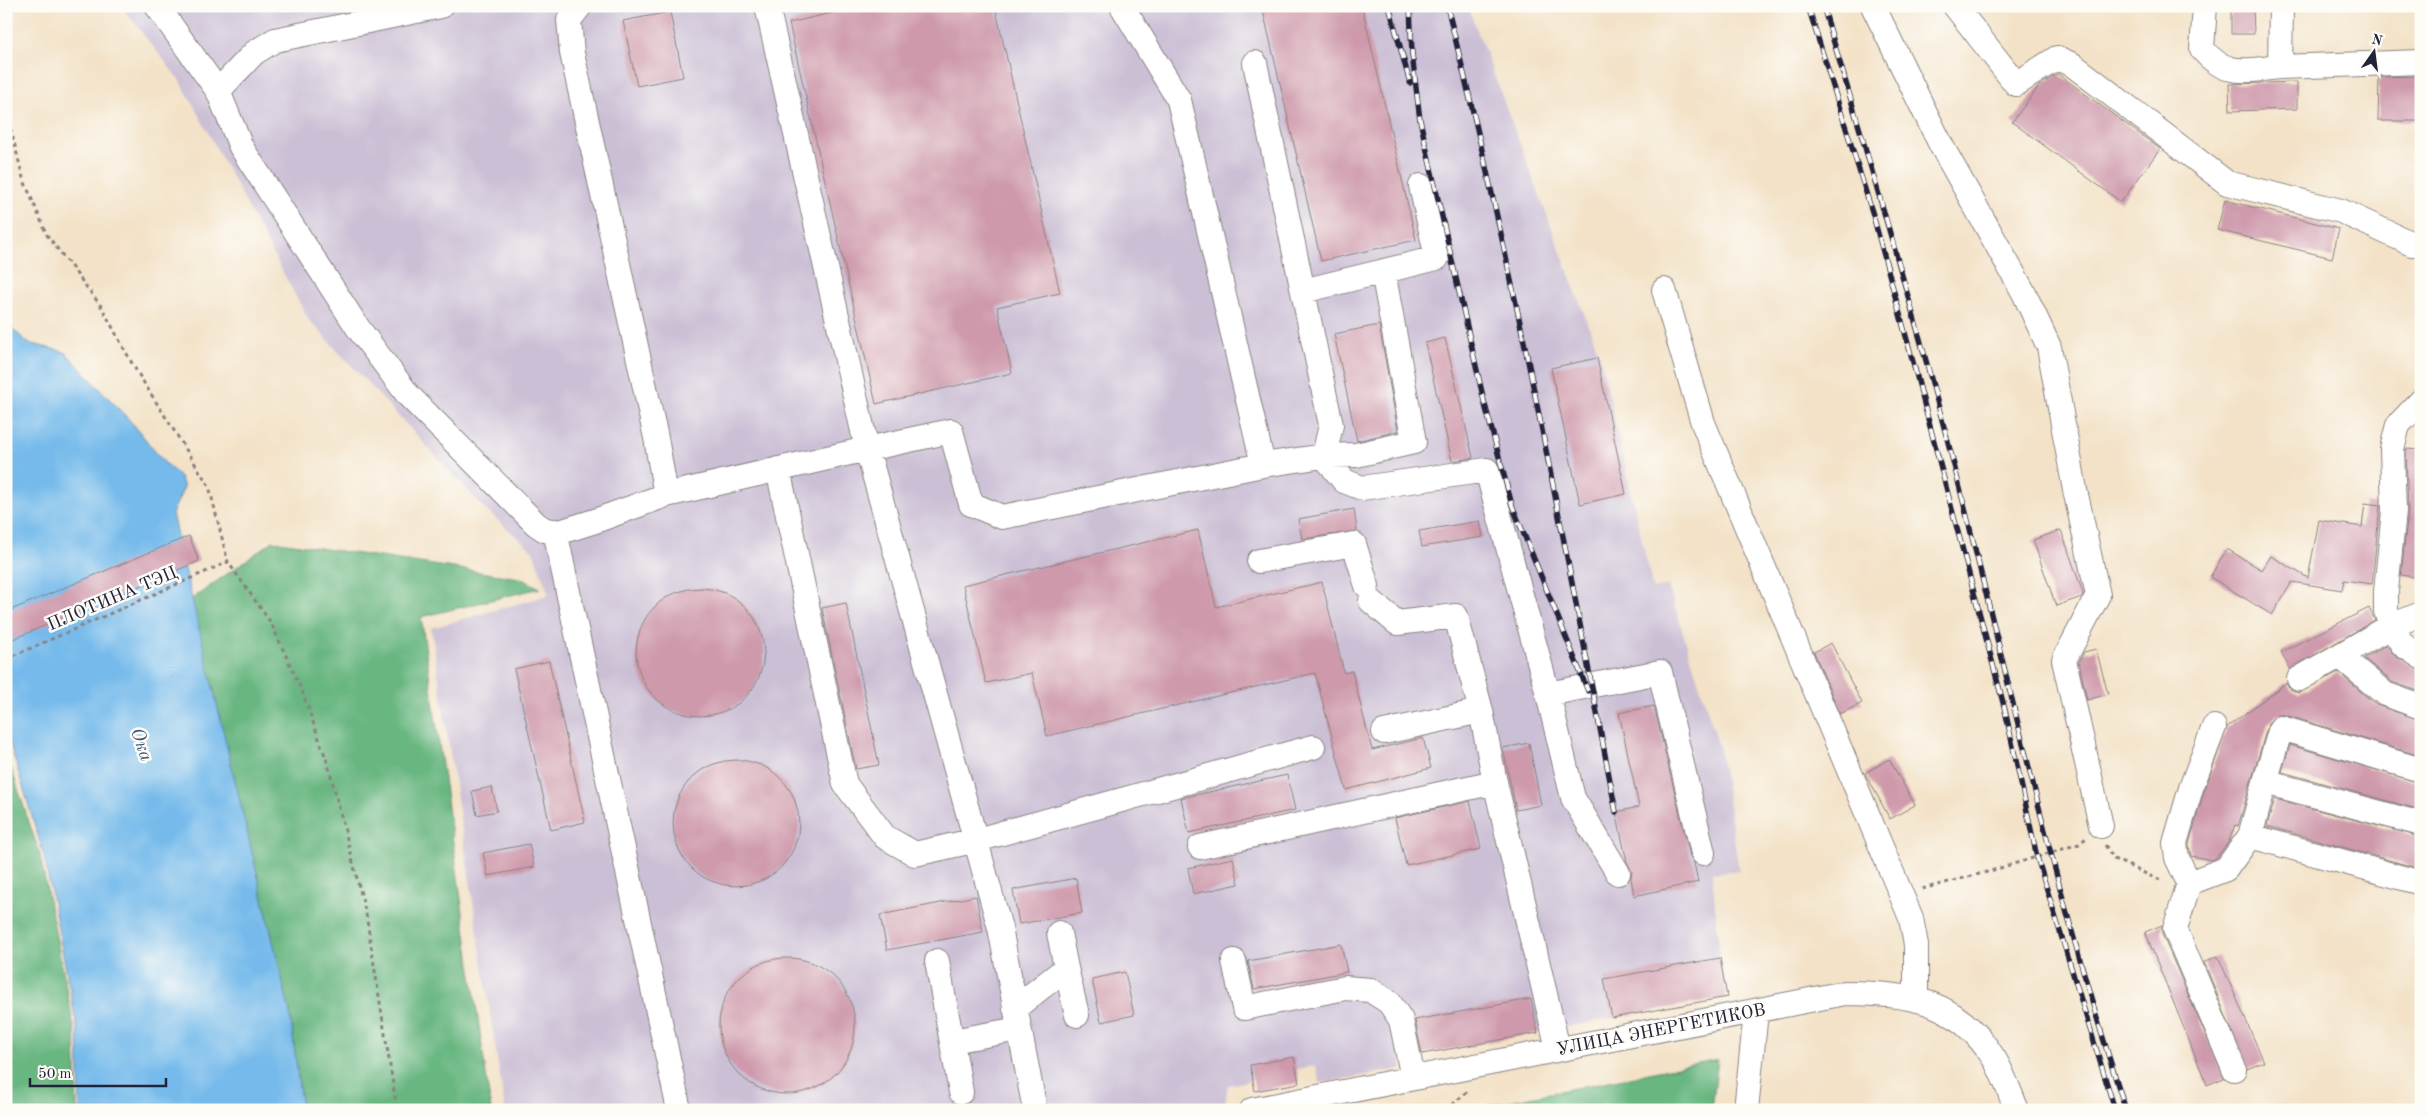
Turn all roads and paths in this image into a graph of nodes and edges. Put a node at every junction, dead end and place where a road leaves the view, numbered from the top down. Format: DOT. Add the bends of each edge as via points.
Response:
graph roads {
  1 [pos="441,6"];
  2 [pos="580,6"];
  3 [pos="767,6"];
  4 [pos="1122,6"];
  5 [pos="1873,6"];
  6 [pos="1955,6"];
  7 [pos="2205,6"];
  8 [pos="2281,6"];
  9 [pos="161,8"];
  10 [pos="2421,62"];
  11 [pos="1255,63"];
  12 [pos="2280,67"];
  13 [pos="218,91"];
  14 [pos="6,122"];
  15 [pos="1421,186"];
  16 [pos="2421,244"];
  17 [pos="1384,271"];
  18 [pos="1664,290"];
  19 [pos="1303,291"];
  20 [pos="2421,401"];
  21 [pos="867,449"];
  22 [pos="1324,456"];
  23 [pos="1263,465"];
  24 [pos="778,469"];
  25 [pos="666,495"];
  26 [pos="555,531"];
  27 [pos="1260,561"];
  28 [pos="228,562"];
  29 [pos="2421,614"];
  30 [pos="2391,626"];
  31 [pos="2340,656"];
  32 [pos="2421,657"];
  33 [pos="6,658"];
  34 [pos="2299,679"];
  35 [pos="1548,694"];
  36 [pos="2421,707"];
  37 [pos="1480,711"];
  38 [pos="2214,727"];
  39 [pos="1384,732"];
  40 [pos="1312,747"];
  41 [pos="2421,770"];
  42 [pos="1495,782"];
  43 [pos="2265,782"];
  44 [pos="2421,824"];
  45 [pos="2101,826"];
  46 [pos="2250,836"];
  47 [pos="977,840"];
  48 [pos="1200,847"];
  49 [pos="1703,853"];
  50 [pos="1618,873"];
  51 [pos="2190,882"];
  52 [pos="2421,882"];
  53 [pos="1902,894"];
  54 [pos="1059,933"];
  55 [pos="936,961"];
  56 [pos="1234,961"];
  57 [pos="1066,968"];
  58 [pos="1916,999"];
  59 [pos="1756,1012"];
  60 [pos="1077,1015"];
  61 [pos="1017,1019"];
  62 [pos="952,1041"];
  63 [pos="1558,1048"];
  64 [pos="2234,1069"];
  65 [pos="1413,1078"];
  66 [pos="961,1092"];
  67 [pos="397,1110"];
  68 [pos="679,1110"];
  69 [pos="1035,1110"];
  70 [pos="1252,1110"];
  71 [pos="1746,1110"];
  72 [pos="2017,1110"];
  1 -- 13 [label="street" via="275,40 254,53"];
  2 -- 25 [label="street" via="569,20 572,53"];
  3 -- 21 [label="street"];
  4 -- 23 [label="street" via="1179,100"];
  5 -- 45 [label="street" via="1941,145 2024,293 2049,347 2098,595 2064,660"];
  6 -- 16 [label="street" via="2016,84 2057,58 2073,65 2226,183 2342,211 2412,244"];
  7 -- 12 [label="street" via="2202,49 2214,63 2236,71"];
  8 -- 12 [label="street"];
  9 -- 13 [label="street"];
  10 -- 12 [label="street"];
  11 -- 19 [label="street"];
  13 -- 26 [label="street" via="241,146 358,328 408,395 536,524 545,530"];
  14 -- 28 [label="path" via="10,126 23,178 47,235 101,306 134,367 209,486"];
  15 -- 17 [label="street" via="1437,258"];
  17 -- 19 [label="street"];
  17 -- 22 [label="street" via="1414,442 1356,455"];
  18 -- 53 [label="street" via="1703,423"];
  19 -- 22 [label="street" via="1331,425"];
  20 -- 30 [label="street" via="2398,425 2392,449 2394,511 2386,591 2386,611"];
  21 -- 23 [label="street" via="952,431 971,504 1002,518"];
  21 -- 24 [label="street"];
  21 -- 47 [label="street"];
  22 -- 23 [label="street"];
  22 -- 35 [label="street" via="1344,481 1362,488 1487,470"];
  24 -- 25 [label="street"];
  24 -- 47 [label="street" via="845,784 885,837 915,854"];
  25 -- 26 [label="street" via="595,521"];
  26 -- 68 [label="street"];
  27 -- 37 [label="street" via="1354,544 1369,593 1397,623 1456,616"];
  28 -- 33 [label="path, ПЛОТИНА ТЭЦ"];
  28 -- 67 [label="path" via="271,623 302,692 328,764 366,914"];
  29 -- 30 [label="street"];
  30 -- 31 [label="street"];
  30 -- 32 [label="street" via="2403,645"];
  31 -- 34 [label="street"];
  31 -- 36 [label="street" via="2385,694"];
  35 -- 49 [label="street" via="1660,672"];
  35 -- 50 [label="street" via="1573,798"];
  37 -- 39 [label="street"];
  37 -- 42 [label="street"];
  38 -- 51 [label="street" via="2175,843 2177,858"];
  40 -- 47 [label="street"];
  41 -- 43 [label="street" via="2280,728"];
  42 -- 48 [label="street"];
  42 -- 63 [label="street"];
  43 -- 44 [label="street"];
  43 -- 46 [label="street"];
  45 -- 51 [label="path" via="2104,842 2114,859 2157,879"];
  45 -- 53 [label="path" via="2079,844"];
  46 -- 51 [label="street" via="2226,869"];
  46 -- 52 [label="street"];
  47 -- 61 [label="street" via="1000,928"];
  51 -- 64 [label="street" via="2175,930"];
  53 -- 58 [label="street" via="1916,945"];
  54 -- 57 [label="street"];
  55 -- 62 [label="street"];
  56 -- 65 [label="street" via="1244,1008 1345,988 1370,990 1390,1002 1400,1020"];
  57 -- 60 [label="street"];
  57 -- 61 [label="street"];
  58 -- 59 [label="street, УЛИЦА ЭНЕРГЕТИКОВ" via="1845,993"];
  58 -- 72 [label="street, УЛИЦА ЭНЕРГЕТИКОВ" via="1949,1011 1968,1024 1995,1061"];
  59 -- 63 [label="street, УЛИЦА ЭНЕРГЕТИКОВ"];
  59 -- 71 [label="street"];
  61 -- 62 [label="street"];
  61 -- 69 [label="street"];
  62 -- 66 [label="street"];
  63 -- 65 [label="street, УЛИЦА ЭНЕРГЕТИКОВ"];
  65 -- 70 [label="street, УЛИЦА ЭНЕРГЕТИКОВ"];
}
